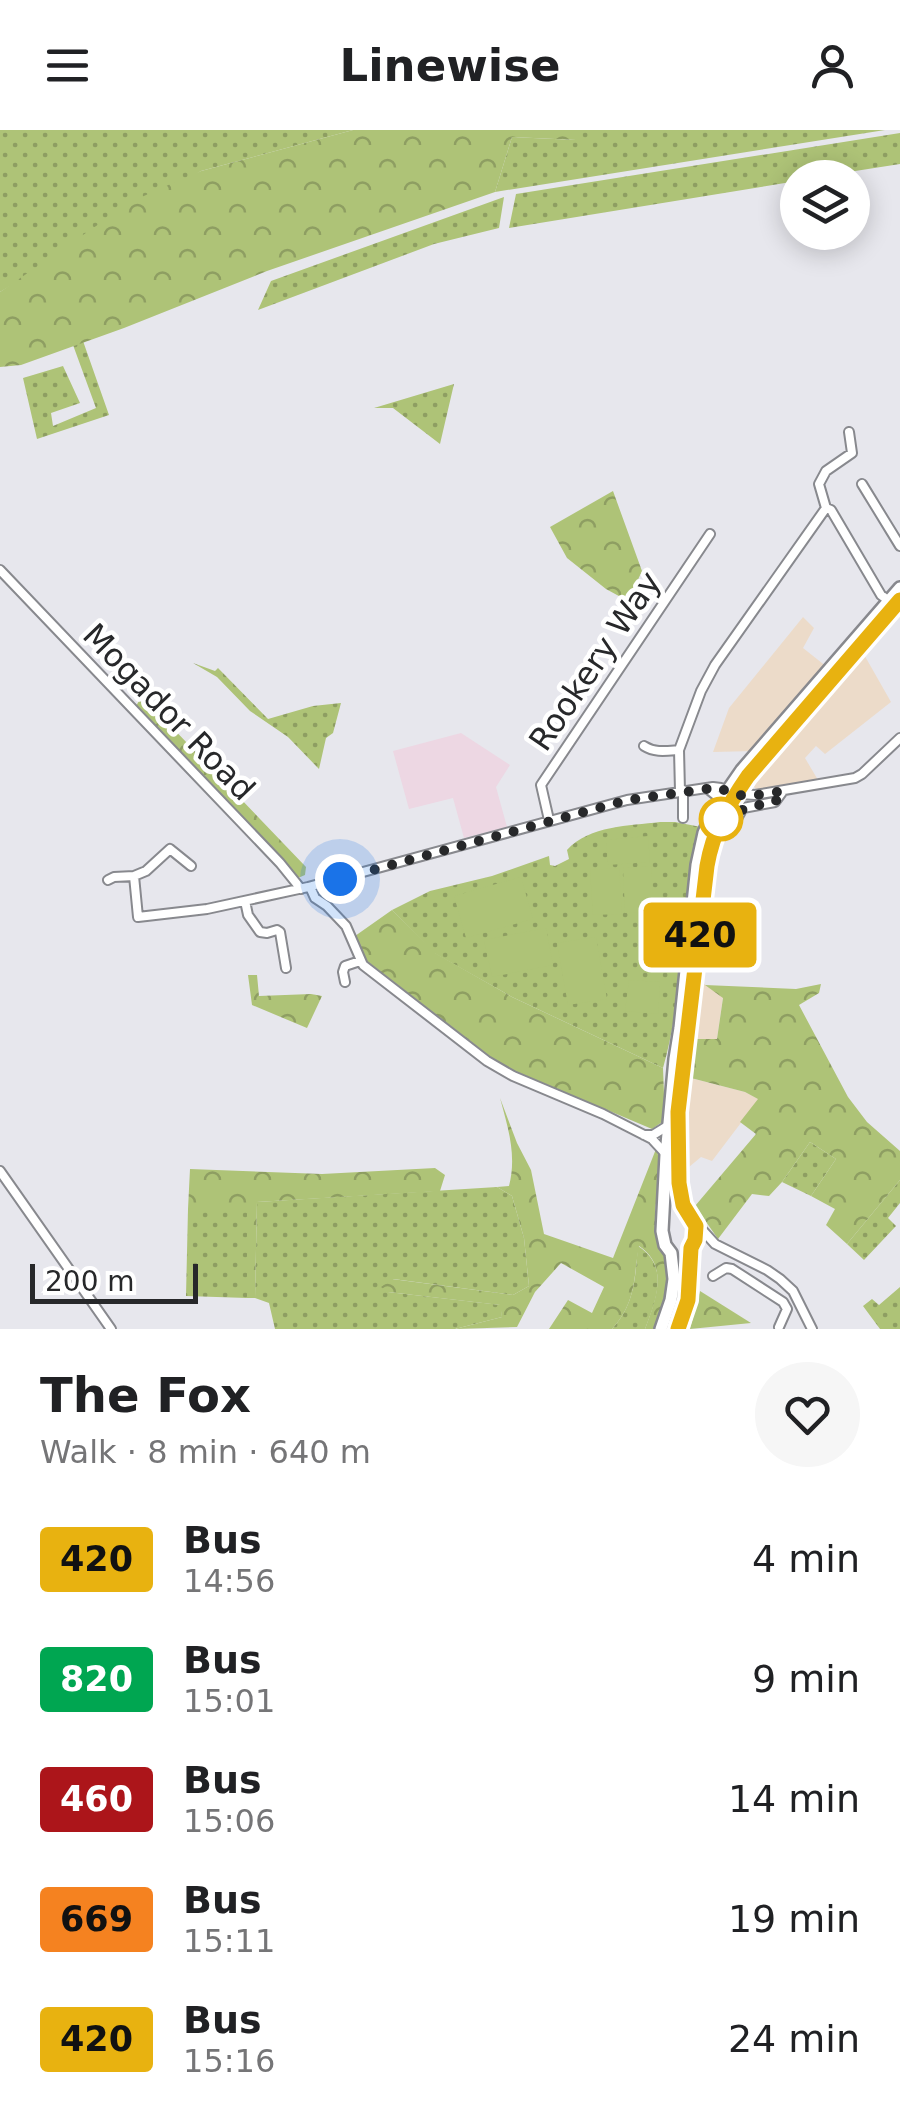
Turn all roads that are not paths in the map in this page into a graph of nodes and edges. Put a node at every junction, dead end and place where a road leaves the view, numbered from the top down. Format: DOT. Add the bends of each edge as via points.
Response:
graph roads {
  1 [pos="849,432"];
  2 [pos="862,484"];
  3 [pos="826,508"];
  4 [pos="710,534"];
  5 [pos="900,546"];
  6 [pos="0,570"];
  7 [pos="900,588"];
  8 [pos="894,600"];
  9 [pos="900,738"];
  10 [pos="644,746"];
  11 [pos="679,750"];
  12 [pos="748,776"];
  13 [pos="682,791"];
  14 [pos="783,791"];
  15 [pos="730,794"];
  16 [pos="755,795"];
  17 [pos="683,818"];
  18 [pos="549,820"];
  19 [pos="730,829"];
  20 [pos="191,866"];
  21 [pos="134,876"];
  22 [pos="108,880"];
  23 [pos="306,888"];
  24 [pos="245,901"];
  25 [pos="360,961"];
  26 [pos="286,968"];
  27 [pos="345,982"];
  28 [pos="669,1125"];
  29 [pos="644,1136"];
  30 [pos="666,1155"];
  31 [pos="0,1171"];
  32 [pos="690,1218"];
  33 [pos="662,1226"];
  34 [pos="708,1239"];
  35 [pos="693,1246"];
  36 [pos="671,1252"];
  37 [pos="765,1268"];
  38 [pos="713,1276"];
  39 [pos="754,1284"];
  40 [pos="778,1326"];
  41 [pos="111,1329"];
  42 [pos="661,1329"];
  43 [pos="678,1329"];
  44 [pos="812,1329"];
  1 -- 3 [label="street" via="852,453 819,484"];
  2 -- 5 [label="street"];
  3 -- 8 [label="street" via="882,595"];
  3 -- 11 [label="street" via="714,665"];
  4 -- 18 [label="street, Rookery Way" via="541,785"];
  6 -- 23 [label="street, Mogador Road"];
  7 -- 8 [label="highway"];
  8 -- 12 [label="highway"];
  8 -- 15 [label="highway" via="742,770"];
  9 -- 14 [label="street" via="859,777"];
  10 -- 11 [label="street"];
  11 -- 13 [label="street"];
  12 -- 15 [label="highway"];
  12 -- 16 [label="street"];
  13 -- 15 [label="street" via="721,788"];
  13 -- 17 [label="street"];
  13 -- 18 [label="street"];
  14 -- 16 [label="street"];
  14 -- 19 [label="street" via="775,802 740,811"];
  15 -- 16 [label="street"];
  15 -- 28 [label="highway" via="704,833 697,864"];
  15 -- 32 [label="highway" via="707,866 678,1112 679,1183"];
  18 -- 23 [label="street"];
  20 -- 21 [label="street" via="170,848"];
  21 -- 22 [label="street"];
  21 -- 24 [label="street" via="138,917"];
  23 -- 24 [label="street"];
  23 -- 25 [label="street, Mogador Road" via="346,926"];
  24 -- 26 [label="street" via="260,932 280,932"];
  25 -- 27 [label="street" via="345,966"];
  25 -- 29 [label="street" via="498,1069"];
  28 -- 29 [label="street"];
  28 -- 30 [label="highway"];
  29 -- 30 [label="street"];
  30 -- 33 [label="highway"];
  31 -- 41 [label="street"];
  32 -- 33 [label="highway" via="673,1214"];
  32 -- 34 [label="street"];
  32 -- 35 [label="highway" via="696,1226"];
  33 -- 36 [label="highway"];
  34 -- 35 [label="street"];
  34 -- 37 [label="street"];
  35 -- 36 [label="highway"];
  35 -- 43 [label="highway"];
  36 -- 42 [label="highway" via="674,1290"];
  37 -- 39 [label="street"];
  37 -- 44 [label="street" via="792,1291"];
  38 -- 39 [label="street" via="732,1269"];
  39 -- 40 [label="street" via="788,1309"];
}
